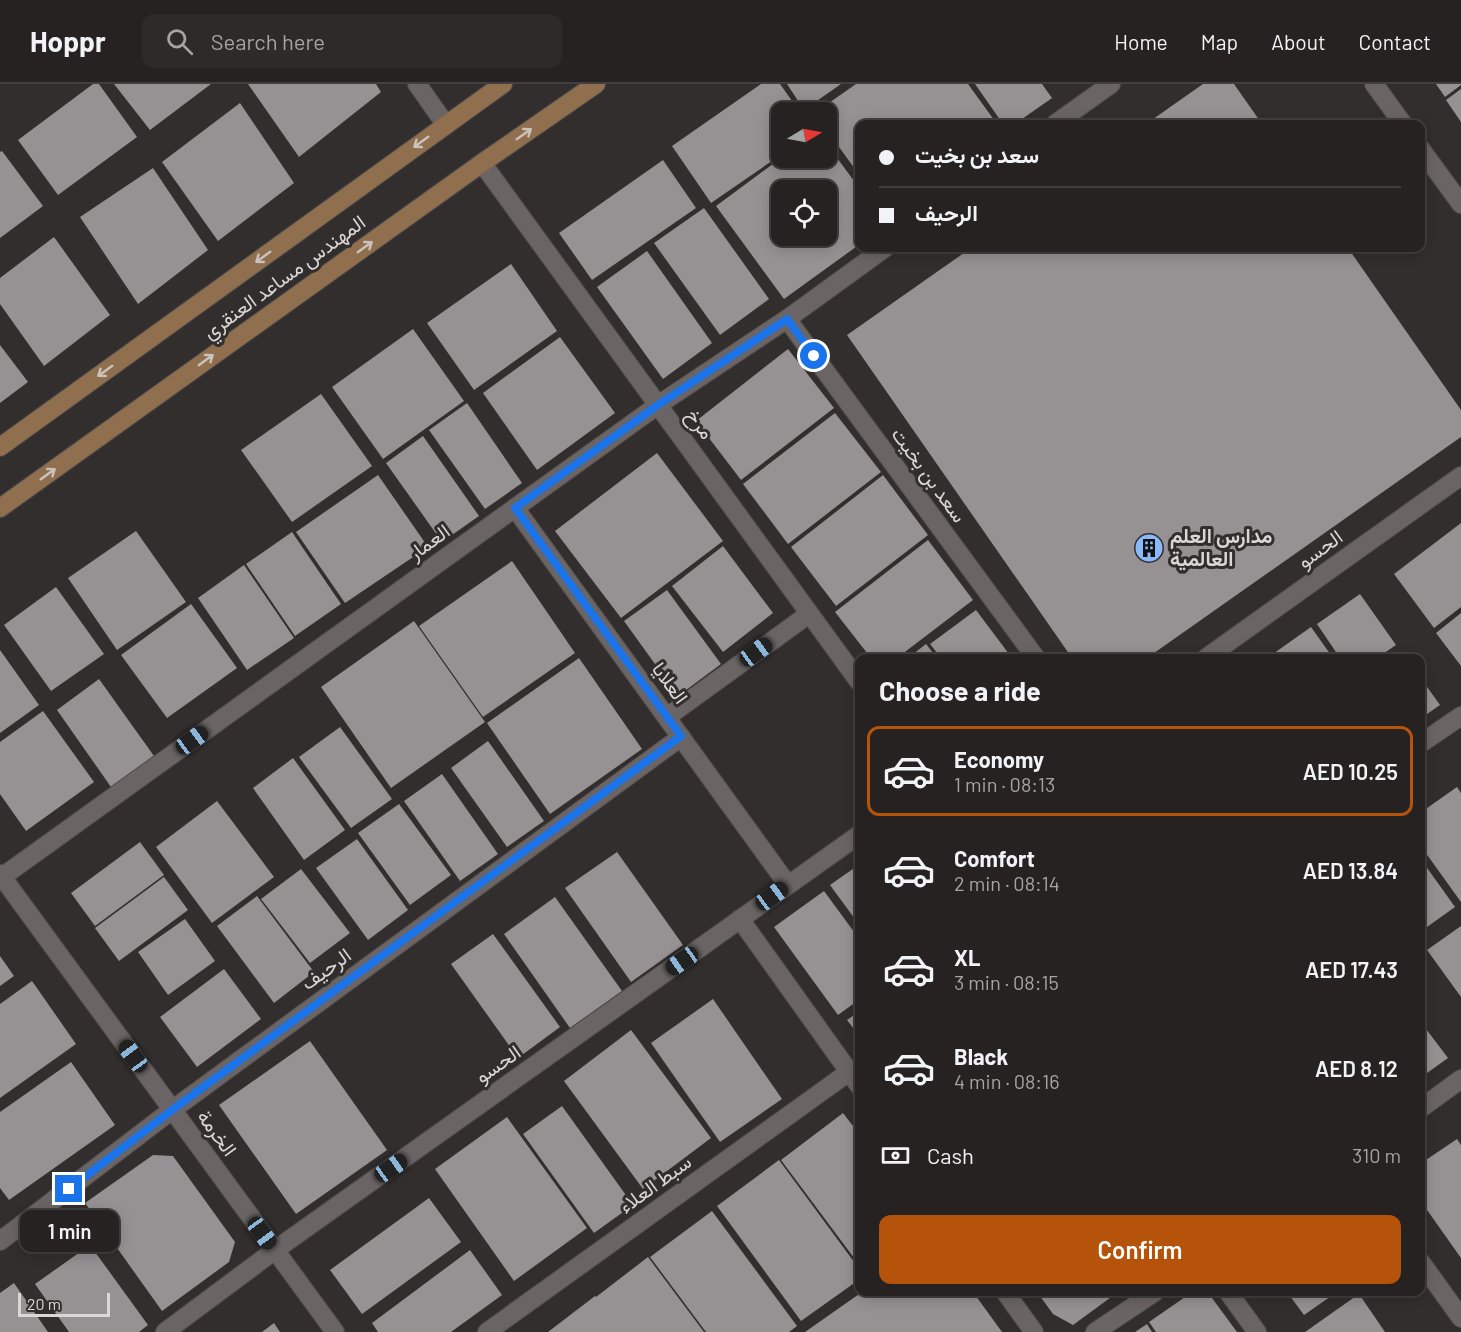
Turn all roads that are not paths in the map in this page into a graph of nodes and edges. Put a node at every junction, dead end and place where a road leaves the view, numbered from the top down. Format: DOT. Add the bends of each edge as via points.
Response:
graph roads {
  1 [pos="417,84"];
  2 [pos="503,84"];
  3 [pos="596,84"];
  4 [pos="1111,84"];
  5 [pos="1374,84"];
  6 [pos="1061,120"];
  7 [pos="1400,120"];
  8 [pos="446,124"];
  9 [pos="1425,155"];
  10 [pos="482,163"];
  11 [pos="1461,204"];
  12 [pos="879,252"];
  13 [pos="787,319"];
  14 [pos="658,405"];
  15 [pos="0,447"];
  16 [pos="1461,476"];
  17 [pos="0,508"];
  18 [pos="515,508"];
  19 [pos="809,614"];
  20 [pos="1033,654"];
  21 [pos="1212,654"];
  22 [pos="855,676"];
  23 [pos="1461,716"];
  24 [pos="667,717"];
  25 [pos="681,736"];
  26 [pos="1425,741"];
  27 [pos="855,838"];
  28 [pos="1,875"];
  29 [pos="788,885"];
  30 [pos="740,920"];
  31 [pos="1461,1079"];
  32 [pos="854,1080"];
  33 [pos="1425,1105"];
  34 [pos="172,1110"];
  35 [pos="0,1241"];
  36 [pos="275,1250"];
  37 [pos="1425,1268"];
  38 [pos="1008,1296"];
  39 [pos="1149,1296"];
  40 [pos="1231,1296"];
  41 [pos="1461,1318"];
  42 [pos="165,1332"];
  43 [pos="335,1332"];
  44 [pos="487,1332"];
  45 [pos="1034,1332"];
  46 [pos="1095,1332"];
  47 [pos="1257,1332"];
  1 -- 8 [label="street"];
  2 -- 8 [label="street, المهندس مساعد العنقري"];
  10 -- 3 [label="street, المهندس مساعد العنقري, one-way"];
  4 -- 6 [label="street"];
  5 -- 7 [label="street"];
  8 -- 15 [label="street, المهندس مساعد العنقري, one-way"];
  9 -- 11 [label="street"];
  10 -- 14 [label="street, مرخ"];
  17 -- 10 [label="street, المهندس مساعد العنقري, one-way"];
  12 -- 13 [label="street, العمار"];
  13 -- 14 [label="street, العمار"];
  13 -- 20 [label="street, سعد بن بخيت"];
  14 -- 18 [label="street, العمار"];
  14 -- 19 [label="street, مرخ"];
  16 -- 21 [label="street, الحسو"];
  18 -- 24 [label="street, العلايا"];
  18 -- 28 [label="street, العمار"];
  19 -- 22 [label="street, مرخ"];
  19 -- 24 [label="street"];
  23 -- 26 [label="street"];
  24 -- 25 [label="street, العلايا"];
  25 -- 29 [label="street, العلايا"];
  25 -- 34 [label="street, الرحيف"];
  27 -- 29 [label="street, الحسو"];
  28 -- 34 [label="street, الخرمة"];
  29 -- 30 [label="street, الحسو"];
  30 -- 32 [label="street"];
  30 -- 36 [label="street, الحسو"];
  31 -- 33 [label="street"];
  32 -- 44 [label="street, سبط العلاء"];
  34 -- 35 [label="street, الرحيف"];
  34 -- 36 [label="street, الخرمة"];
  36 -- 42 [label="street, الحسو"];
  36 -- 43 [label="street, الخرمة"];
  37 -- 41 [label="street"];
  38 -- 45 [label="street"];
  39 -- 46 [label="street"];
  40 -- 47 [label="street"];
}
